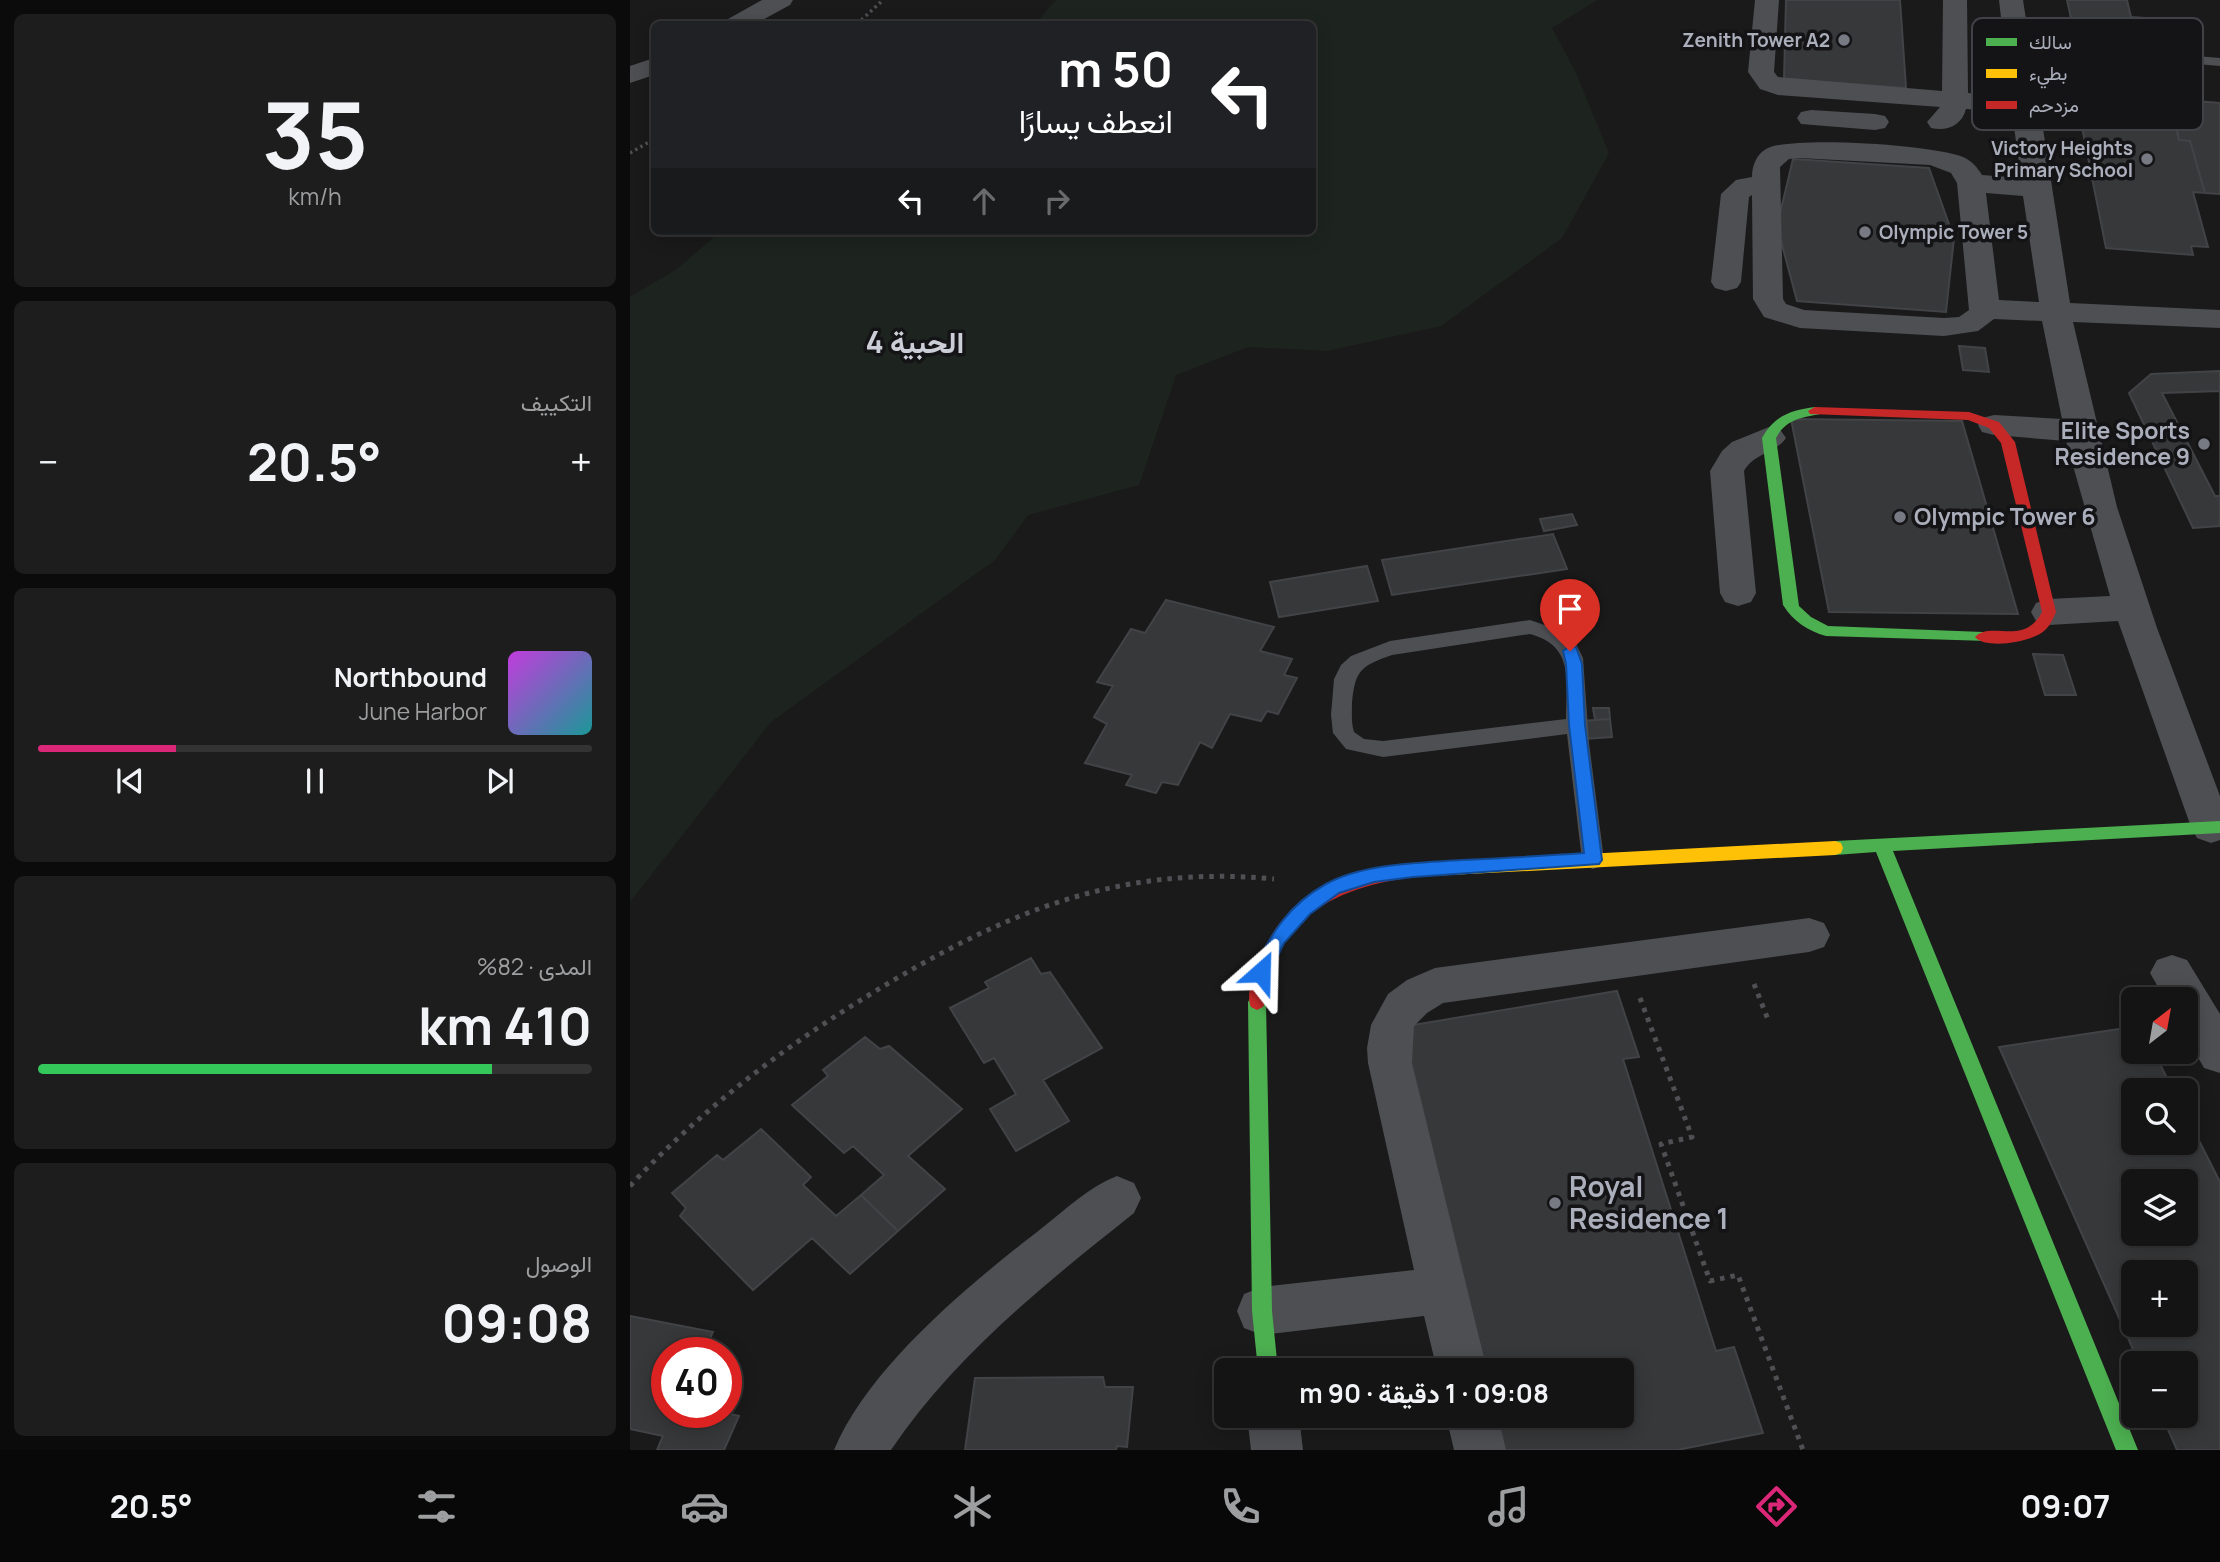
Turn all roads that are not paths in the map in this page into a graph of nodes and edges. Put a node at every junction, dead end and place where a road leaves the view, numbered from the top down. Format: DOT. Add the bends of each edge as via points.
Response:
graph roads {
  1 [pos="782,0"];
  2 [pos="1768,0"];
  3 [pos="1955,0"];
  4 [pos="2011,0"];
  5 [pos="2013,18"];
  6 [pos="743,21"];
  7 [pos="651,67"];
  8 [pos="630,75"];
  9 [pos="1955,101"];
  10 [pos="1972,102"];
  11 [pos="1811,118"];
  12 [pos="2028,130"];
  13 [pos="1766,183"];
  14 [pos="1971,183"];
  15 [pos="2036,188"];
  16 [pos="1726,282"];
  17 [pos="1985,309"];
  18 [pos="2058,313"];
  19 [pos="2220,319"];
  20 [pos="1994,425"];
  21 [pos="2080,430"];
  22 [pos="1769,438"];
  23 [pos="1738,593"];
  24 [pos="2134,607"];
  25 [pos="2049,612"];
  26 [pos="1577,725"];
  27 [pos="2216,827"];
  28 [pos="1882,846"];
  29 [pos="1593,860"];
  30 [pos="1809,935"];
  31 [pos="2172,973"];
  32 [pos="2220,1054"];
  33 [pos="1116,1198"];
  34 [pos="1443,1290"];
  35 [pos="1262,1311"];
  36 [pos="1267,1358"];
  37 [pos="1459,1358"];
  38 [pos="1274,1428"];
  39 [pos="1475,1428"];
  40 [pos="860,1450"];
  41 [pos="1276,1450"];
  42 [pos="1480,1450"];
  43 [pos="2127,1450"];
  1 -- 6 [label="street"];
  2 -- 9 [label="street" via="1761,72 1769,83 1788,90"];
  3 -- 9 [label="street"];
  4 -- 5 [label="street"];
  7 -- 8 [label="street"];
  9 -- 10 [label="street"];
  9 -- 11 [label="street" via="1945,121 1927,126"];
  12 -- 15 [label="street"];
  13 -- 14 [label="street" via="1768,160 1799,150 1941,159 1960,166"];
  13 -- 16 [label="street" via="1746,186 1735,194"];
  13 -- 17 [label="street" via="1768,299 1775,310 1800,319 1944,327 1967,325"];
  14 -- 15 [label="street"];
  14 -- 17 [label="street"];
  15 -- 18 [label="street"];
  17 -- 18 [label="street"];
  18 -- 19 [label="street"];
  18 -- 21 [label="street"];
  20 -- 21 [label="street"];
  20 -- 22 [label="street" via="1969,416 1797,412 1773,427"];
  20 -- 25 [label="street" via="2008,442"];
  21 -- 24 [label="street" via="2100,508"];
  22 -- 23 [label="street" via="1738,454 1727,471"];
  22 -- 25 [label="street" via="1790,605 1810,625 1826,631 2010,638 2038,631"];
  24 -- 25 [label="street"];
  24 -- 27 [label="street"];
  26 -- 26 [label="lane" via="1570,651 1562,639 1530,627 1373,654 1345,675 1339,725 1344,736 1367,749"];
  26 -- 29 [label="lane"];
  27 -- 28 [label="street"];
  28 -- 29 [label="street"];
  28 -- 43 [label="street"];
  29 -- 35 [label="street" via="1374,875 1334,888 1303,909 1277,938 1261,972 1256,1008"];
  30 -- 34 [label="street" via="1435,986 1412,998 1396,1016 1388,1039 1390,1063"];
  31 -- 32 [label="street"];
  33 -- 40 [label="street" via="1011,1279 940,1346"];
  34 -- 35 [label="street"];
  34 -- 37 [label="street"];
  35 -- 36 [label="street"];
  38 -- 41 [label="street"];
  39 -- 42 [label="street"];
}
